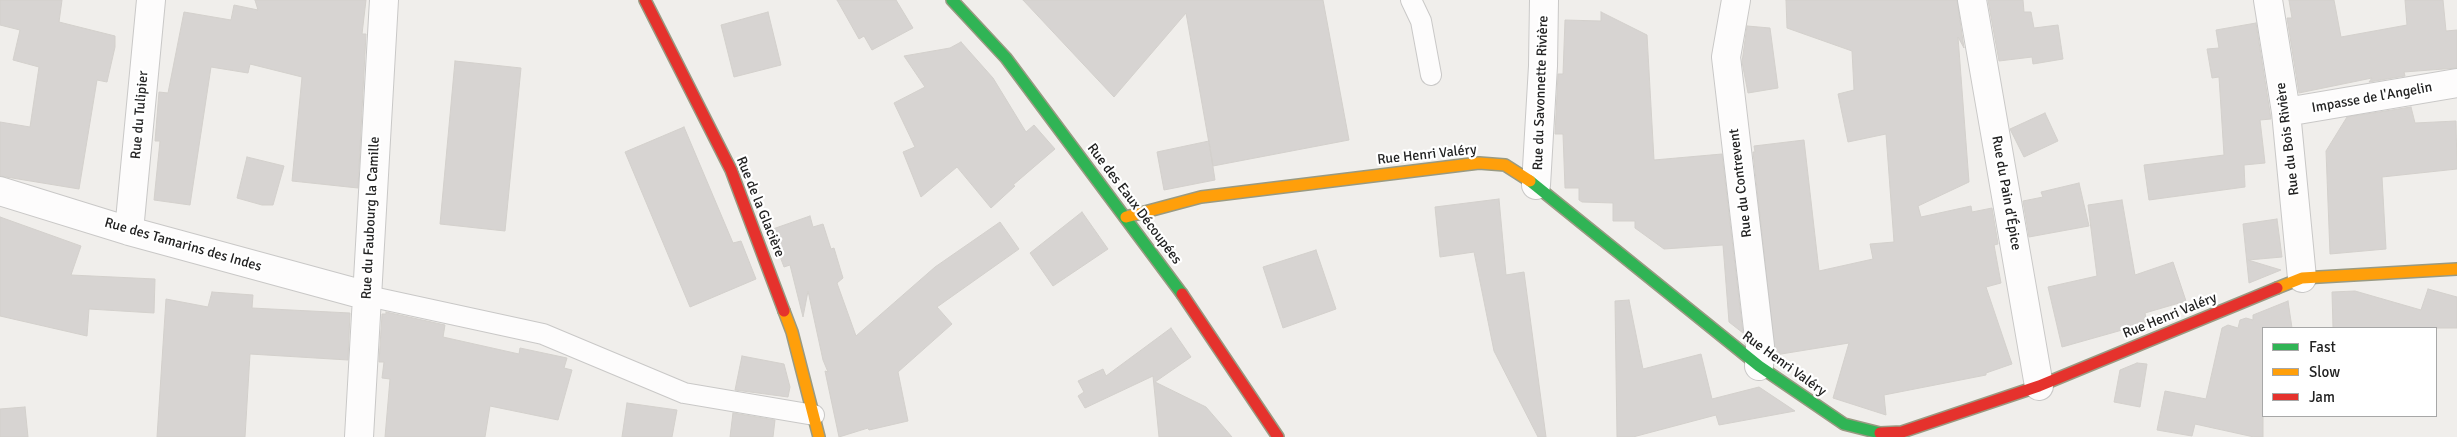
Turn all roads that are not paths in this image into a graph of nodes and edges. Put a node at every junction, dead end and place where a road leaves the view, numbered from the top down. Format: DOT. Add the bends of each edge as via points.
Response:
graph roads {
  1 [pos="151,0"];
  2 [pos="384,0"];
  3 [pos="644,0"];
  4 [pos="952,0"];
  5 [pos="1411,0"];
  6 [pos="1544,0"];
  7 [pos="1736,0"];
  8 [pos="1972,0"];
  9 [pos="2268,0"];
  10 [pos="1431,75"];
  11 [pos="2457,83"];
  12 [pos="2286,112"];
  13 [pos="1536,185"];
  14 [pos="0,191"];
  15 [pos="1126,217"];
  16 [pos="129,231"];
  17 [pos="2457,269"];
  18 [pos="2302,278"];
  19 [pos="368,296"];
  20 [pos="1759,366"];
  21 [pos="2039,386"];
  22 [pos="814,430"];
  23 [pos="359,437"];
  24 [pos="1278,437"];
  1 -- 16 [label="street, Rue du Tulipier"];
  2 -- 19 [label="street, Rue du Faubourg la Camille"];
  3 -- 22 [label="street, Rue de la Glacière" via="731,170 792,332"];
  4 -- 15 [label="street, Rue des Eaux Découpées" via="1006,58"];
  5 -- 10 [label="lane" via="1421,21"];
  6 -- 13 [label="street, Rue du Savonnette Rivière"];
  7 -- 20 [label="street, Rue du Contrevent" via="1726,57 1760,346"];
  8 -- 21 [label="street, Rue du Pain d'Épice"];
  9 -- 12 [label="street, Rue du Bois Rivière"];
  11 -- 12 [label="street, Impasse de l'Angelin"];
  12 -- 18 [label="street, Rue du Bois Rivière"];
  13 -- 15 [label="street, Rue Henri Valéry" via="1505,165 1479,163 1201,197"];
  13 -- 20 [label="street, Rue Henri Valéry"];
  14 -- 16 [label="street, Rue des Tamarins des Indes"];
  15 -- 24 [label="street, Rue des Eaux Découpées" via="1205,326"];
  16 -- 19 [label="street, Rue des Tamarins des Indes"];
  17 -- 18 [label="street, Rue Henri Valéry"];
  18 -- 21 [label="street, Rue Henri Valéry"];
  19 -- 22 [label="lane" via="543,334 684,393"];
  19 -- 23 [label="street, Rue du Faubourg la Camille"];
  20 -- 21 [label="street, Rue Henri Valéry" via="1844,424 1875,432 1902,432"];
}
